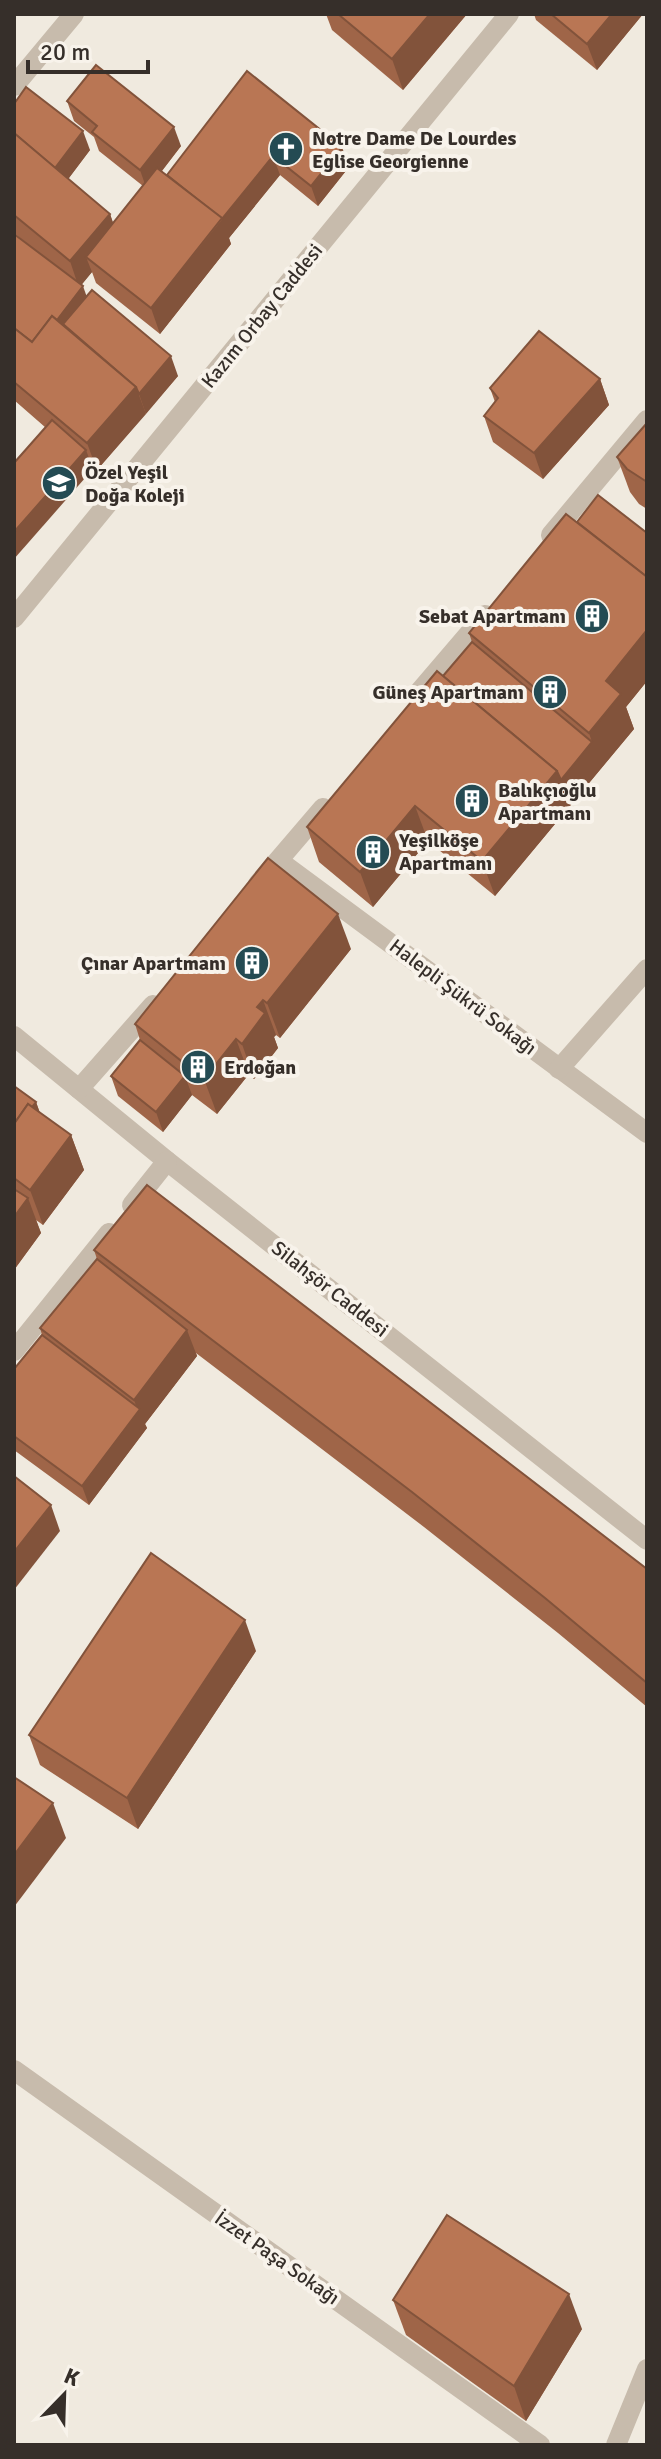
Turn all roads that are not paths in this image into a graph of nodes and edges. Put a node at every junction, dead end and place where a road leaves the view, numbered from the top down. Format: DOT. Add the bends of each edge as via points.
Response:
graph roads {
  1 [pos="74,14"];
  2 [pos="509,14"];
  3 [pos="14,86"];
  4 [pos="647,420"];
  5 [pos="535,554"];
  6 [pos="494,603"];
  7 [pos="14,618"];
  8 [pos="412,701"];
  9 [pos="340,787"];
  10 [pos="279,861"];
  11 [pos="247,897"];
  12 [pos="647,969"];
  13 [pos="163,993"];
  14 [pos="14,1036"];
  15 [pos="559,1069"];
  16 [pos="79,1089"];
  17 [pos="647,1133"];
  18 [pos="167,1161"];
  19 [pos="14,1351"];
  20 [pos="647,1540"];
  21 [pos="14,2070"];
  22 [pos="647,2369"];
  23 [pos="540,2445"];
  24 [pos="616,2445"];
  1 -- 3 [label="street"];
  2 -- 7 [label="street, Kazım Orbay Caddesi"];
  4 -- 5 [label="street" via="592,497"];
  6 -- 8 [label="street"];
  9 -- 10 [label="street"];
  10 -- 11 [label="street"];
  10 -- 15 [label="street, Halepli Şükrü Sokağı"];
  12 -- 15 [label="street"];
  13 -- 16 [label="street"];
  14 -- 16 [label="street, Silahşör Caddesi"];
  15 -- 17 [label="street, Halepli Şükrü Sokağı"];
  16 -- 18 [label="street, Silahşör Caddesi"];
  18 -- 19 [label="street"];
  18 -- 20 [label="street, Silahşör Caddesi"];
  21 -- 23 [label="street, İzzet Paşa Sokağı"];
  22 -- 24 [label="street"];
}
